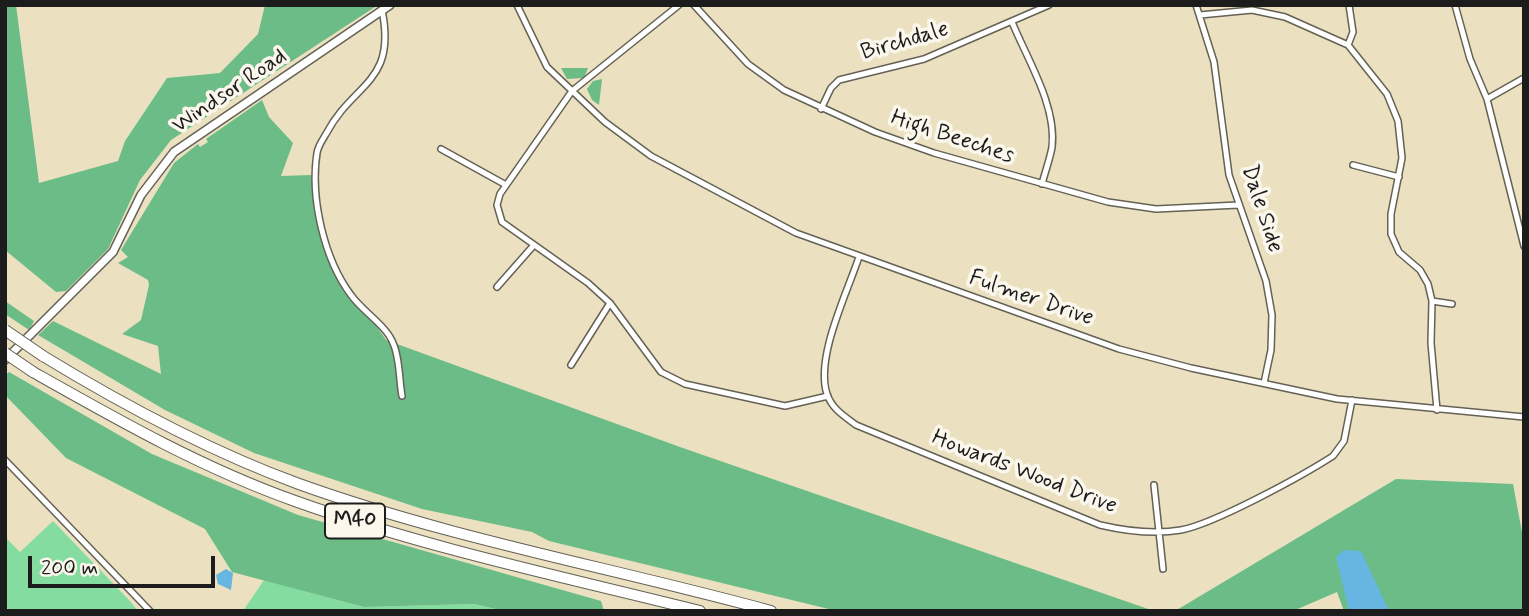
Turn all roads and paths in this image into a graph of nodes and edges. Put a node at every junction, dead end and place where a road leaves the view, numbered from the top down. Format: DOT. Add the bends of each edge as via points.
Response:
graph roads {
  1 [pos="390,5"];
  2 [pos="517,5"];
  3 [pos="679,5"];
  4 [pos="694,5"];
  5 [pos="1049,5"];
  6 [pos="1196,5"];
  7 [pos="1349,5"];
  8 [pos="1455,5"];
  9 [pos="382,10"];
  10 [pos="1200,15"];
  11 [pos="1012,22"];
  12 [pos="1348,45"];
  13 [pos="1524,78"];
  14 [pos="572,91"];
  15 [pos="1487,99"];
  16 [pos="821,108"];
  17 [pos="441,149"];
  18 [pos="1353,165"];
  19 [pos="1399,177"];
  20 [pos="1042,184"];
  21 [pos="506,185"];
  22 [pos="1238,205"];
  23 [pos="534,245"];
  24 [pos="1524,246"];
  25 [pos="859,257"];
  26 [pos="497,287"];
  27 [pos="1432,301"];
  28 [pos="610,303"];
  29 [pos="1452,304"];
  30 [pos="5,330"];
  31 [pos="5,353"];
  32 [pos="5,359"];
  33 [pos="571,365"];
  34 [pos="1264,383"];
  35 [pos="402,396"];
  36 [pos="828,396"];
  37 [pos="1352,400"];
  38 [pos="1437,410"];
  39 [pos="1524,417"];
  40 [pos="5,460"];
  41 [pos="1154,485"];
  42 [pos="1160,532"];
  43 [pos="1163,569"];
  44 [pos="149,611"];
  45 [pos="700,611"];
  46 [pos="771,611"];
  1 -- 9 [label="main road, Windsor Road"];
  2 -- 14 [label="street, Fulmer Drive" via="547,67"];
  3 -- 14 [label="street"];
  4 -- 16 [label="street, High Beeches" via="748,64 784,90"];
  5 -- 11 [label="street, Birchdale"];
  6 -- 10 [label="street, Dale Side"];
  7 -- 12 [label="street" via="1353,32"];
  8 -- 15 [label="street"];
  9 -- 32 [label="main road, Windsor Road" via="174,152 141,195 113,252"];
  9 -- 35 [label="street" via="387,37 380,66 333,120 317,151 318,208 327,254 351,295 393,343"];
  10 -- 12 [label="street" via="1252,10 1286,16"];
  10 -- 22 [label="street, Dale Side" via="1214,62 1229,175"];
  11 -- 16 [label="street, Birchdale" via="924,59 839,80"];
  11 -- 20 [label="street" via="1048,110 1052,147"];
  12 -- 19 [label="street" via="1387,94 1394,112 1402,158"];
  13 -- 15 [label="street"];
  14 -- 21 [label="street"];
  14 -- 25 [label="street, Fulmer Drive" via="652,156 747,210"];
  15 -- 24 [label="street"];
  16 -- 20 [label="street, High Beeches" via="934,153"];
  17 -- 21 [label="street"];
  18 -- 19 [label="street"];
  19 -- 27 [label="street" via="1391,234 1399,252 1420,270"];
  20 -- 22 [label="street, High Beeches" via="1156,209"];
  21 -- 23 [label="street" via="497,215"];
  22 -- 34 [label="street, Dale Side" via="1266,281 1272,316"];
  23 -- 26 [label="street"];
  23 -- 28 [label="street"];
  25 -- 34 [label="street, Fulmer Drive" via="1119,349"];
  25 -- 36 [label="street" via="825,359"];
  27 -- 29 [label="street"];
  27 -- 38 [label="street"];
  28 -- 33 [label="street"];
  28 -- 36 [label="street" via="661,372 685,384 785,406"];
  30 -- 46 [label="highway, M40, bridge" via="175,431 299,483 467,534"];
  31 -- 45 [label="highway, M40, bridge" via="154,440 293,500 388,531"];
  34 -- 37 [label="street, Fulmer Drive"];
  36 -- 42 [label="street, Howards Wood Drive" via="838,412 856,425 1100,524 1126,531"];
  37 -- 38 [label="street, Fulmer Drive"];
  37 -- 42 [label="street, Howards Wood Drive" via="1344,441 1333,456 1211,519"];
  38 -- 39 [label="street, Fulmer Drive"];
  40 -- 44 [label="street"];
  41 -- 42 [label="street"];
  42 -- 43 [label="street"];
}
